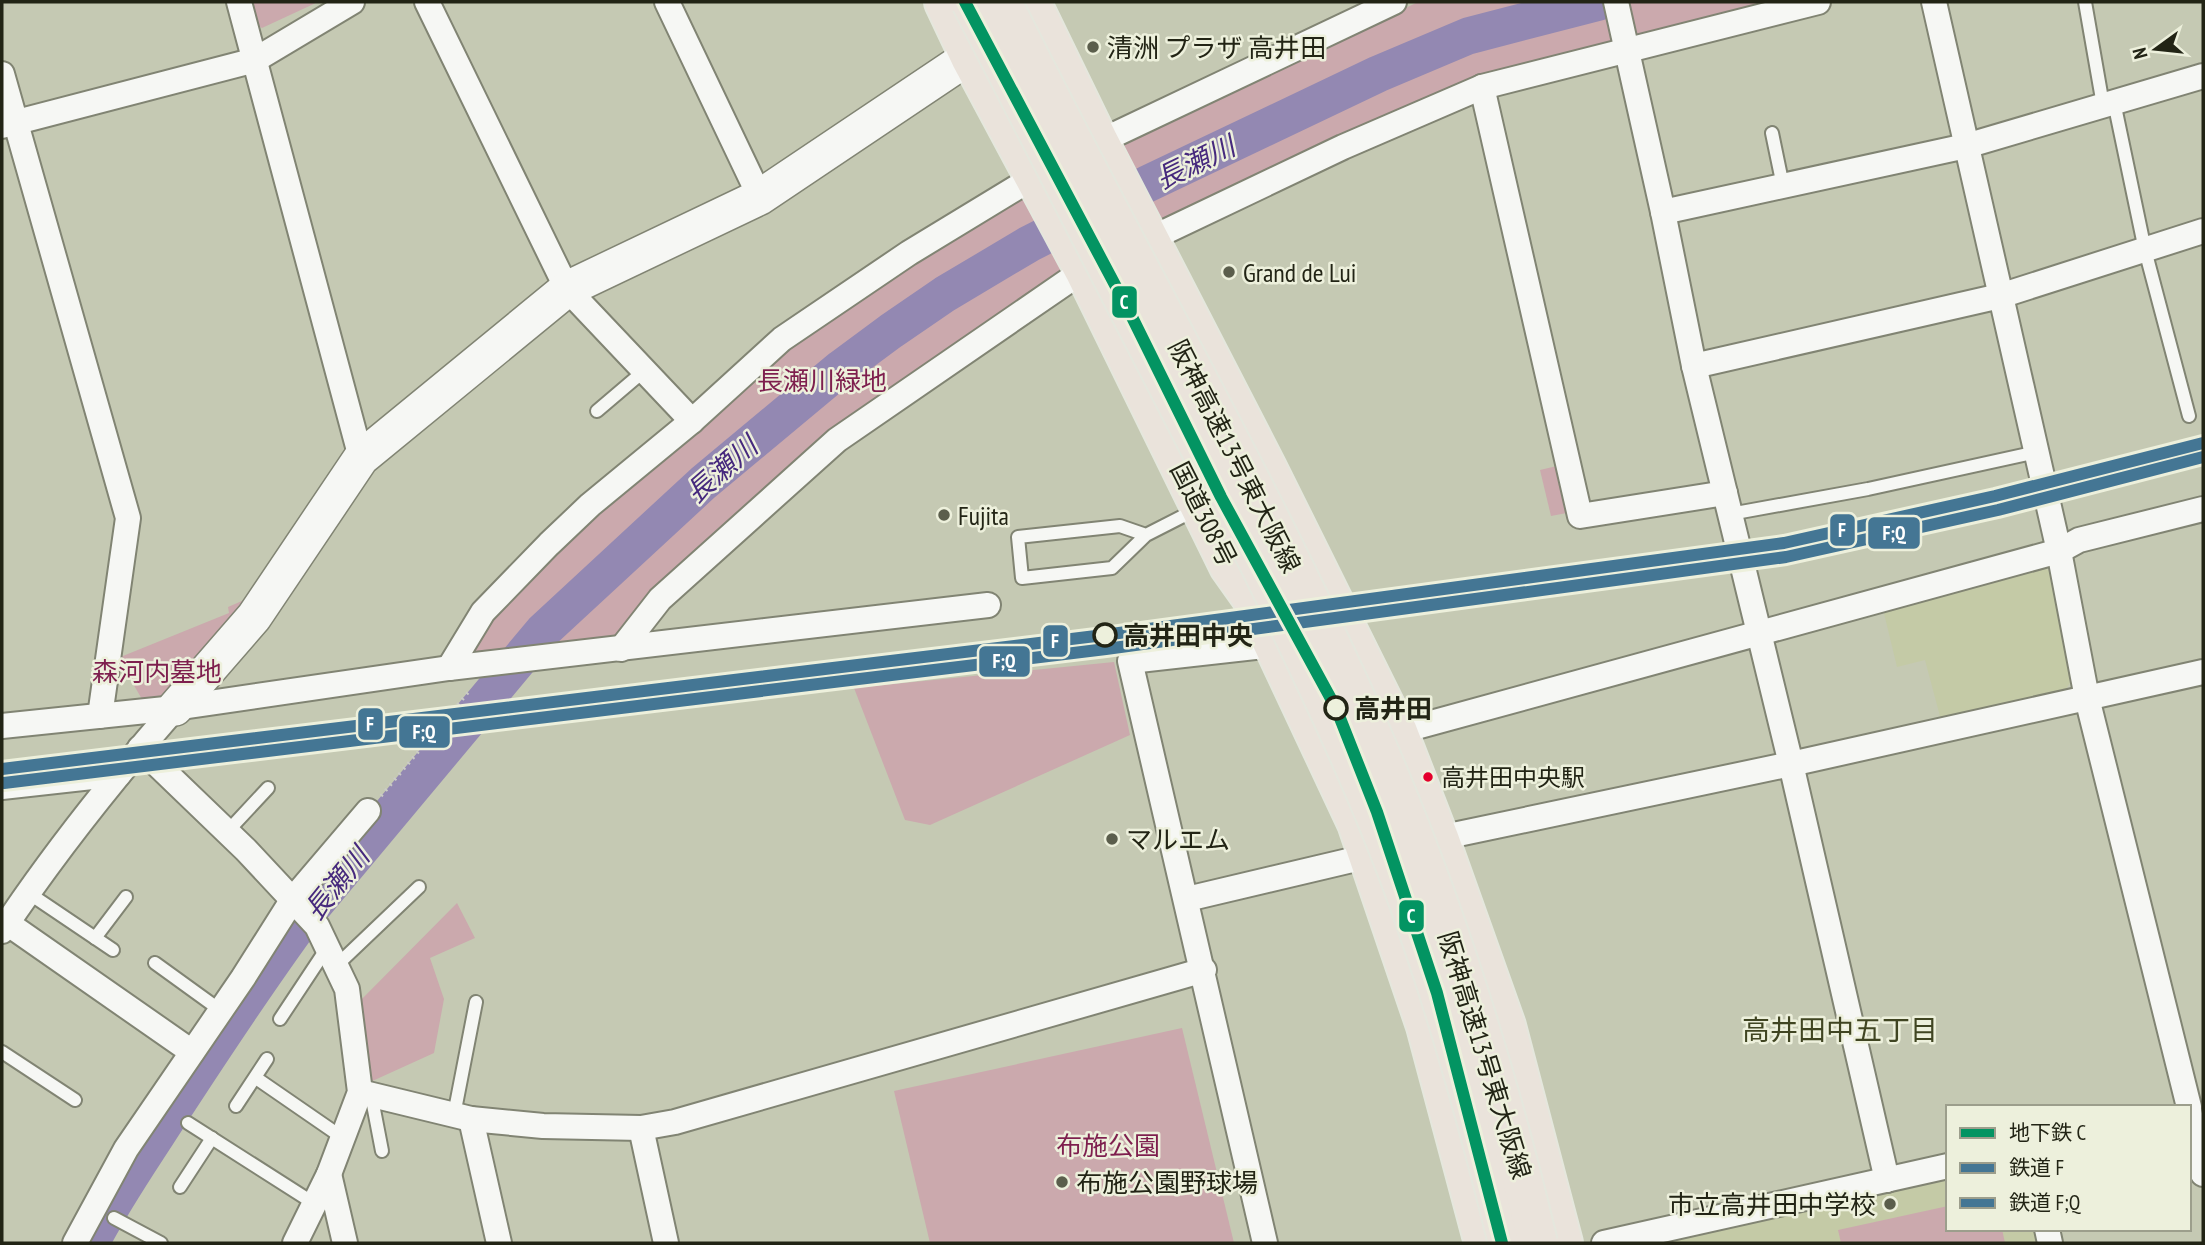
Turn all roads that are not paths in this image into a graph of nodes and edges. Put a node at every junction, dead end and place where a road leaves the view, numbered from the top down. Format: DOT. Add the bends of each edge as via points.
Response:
graph roads {
  1 [pos="239,2"];
  2 [pos="352,2"];
  3 [pos="427,2"];
  4 [pos="667,2"];
  5 [pos="944,2"];
  6 [pos="971,2"];
  7 [pos="1394,2"];
  8 [pos="1818,2"];
  9 [pos="1934,2"];
  10 [pos="2085,2"];
  11 [pos="1029,4"];
  12 [pos="1616,4"];
  13 [pos="1628,51"];
  14 [pos="970,57"];
  15 [pos="255,60"];
  16 [pos="2,74"];
  17 [pos="2203,76"];
  18 [pos="1482,87"];
  19 [pos="2109,103"];
  20 [pos="8,125"];
  21 [pos="1772,134"];
  22 [pos="1099,142"];
  23 [pos="1966,146"];
  24 [pos="1034,177"];
  25 [pos="1783,186"];
  26 [pos="760,197"];
  27 [pos="1663,212"];
  28 [pos="2203,231"];
  29 [pos="1150,239"];
  30 [pos="2145,250"];
  31 [pos="1084,270"];
  32 [pos="567,289"];
  33 [pos="2000,296"];
  34 [pos="1694,366"];
  35 [pos="644,371"];
  36 [pos="597,411"];
  37 [pos="2189,416"];
  38 [pos="692,421"];
  39 [pos="2036,452"];
  40 [pos="361,458"];
  41 [pos="1267,468"];
  42 [pos="1727,504"];
  43 [pos="1200,507"];
  44 [pos="2203,509"];
  45 [pos="1146,535"];
  46 [pos="2059,551"];
  47 [pos="988,605"];
  48 [pos="1759,635"];
  49 [pos="1274,645"];
  50 [pos="621,649"];
  51 [pos="449,668"];
  52 [pos="2203,672"];
  53 [pos="2087,698"];
  54 [pos="175,708"];
  55 [pos="100,716"];
  56 [pos="2,726"];
  57 [pos="1398,732"];
  58 [pos="140,748"];
  59 [pos="1791,764"];
  60 [pos="119,774"];
  61 [pos="2,787"];
  62 [pos="268,788"];
  63 [pos="369,811"];
  64 [pos="227,832"];
  65 [pos="1440,838"];
  66 [pos="1369,856"];
  67 [pos="419,887"];
  68 [pos="27,892"];
  69 [pos="127,897"];
  70 [pos="294,899"];
  71 [pos="1187,899"];
  72 [pos="4,927"];
  73 [pos="95,938"];
  74 [pos="327,947"];
  75 [pos="113,950"];
  76 [pos="155,963"];
  77 [pos="1204,970"];
  78 [pos="476,1002"];
  79 [pos="220,1010"];
  80 [pos="281,1018"];
  81 [pos="2,1052"];
  82 [pos="192,1052"];
  83 [pos="267,1059"];
  84 [pos="256,1078"];
  85 [pos="366,1093"];
  86 [pos="75,1100"];
  87 [pos="2188,1105"];
  88 [pos="236,1106"];
  89 [pos="463,1117"];
  90 [pos="2191,1117"];
  91 [pos="188,1122"];
  92 [pos="641,1128"];
  93 [pos="212,1138"];
  94 [pos="343,1138"];
  95 [pos="382,1151"];
  96 [pos="1946,1166"];
  97 [pos="329,1174"];
  98 [pos="2203,1174"];
  99 [pos="1887,1180"];
  100 [pos="180,1187"];
  101 [pos="315,1204"];
  102 [pos="114,1218"];
  103 [pos="75,1243"];
  104 [pos="161,1243"];
  105 [pos="295,1243"];
  106 [pos="345,1243"];
  107 [pos="499,1243"];
  108 [pos="666,1243"];
  109 [pos="1265,1243"];
  110 [pos="1484,1243"];
  111 [pos="1508,1243"];
  112 [pos="1538,1243"];
  113 [pos="1563,1243"];
  114 [pos="1604,1243"];
  1 -- 15 [label="street"];
  2 -- 15 [label="street"];
  3 -- 32 [label="street"];
  4 -- 26 [label="street"];
  5 -- 14 [label="highway, 国道308号"];
  6 -- 111 [label="highway, 阪神高速13号東大阪線, bridge" via="1260,565 1381,830 1447,1018"];
  7 -- 22 [label="street"];
  8 -- 13 [label="street"];
  9 -- 23 [label="street"];
  10 -- 19 [label="lane"];
  11 -- 14 [label="street"];
  11 -- 22 [label="highway"];
  11 -- 112 [label="highway, 阪神高速13号東大阪線, bridge" via="1367,726 1432,887 1474,1010"];
  12 -- 13 [label="street"];
  13 -- 18 [label="street"];
  13 -- 27 [label="street"];
  14 -- 24 [label="highway, 国道308号"];
  14 -- 26 [label="street"];
  15 -- 20 [label="street"];
  15 -- 40 [label="street"];
  16 -- 20 [label="street"];
  17 -- 19 [label="street"];
  18 -- 29 [label="street"];
  18 -- 42 [label="street" via="1580,516"];
  19 -- 23 [label="street"];
  19 -- 30 [label="lane"];
  20 -- 55 [label="street" via="128,518"];
  21 -- 25 [label="lane"];
  22 -- 29 [label="highway"];
  23 -- 25 [label="street"];
  23 -- 33 [label="street"];
  24 -- 31 [label="highway, 国道308号"];
  24 -- 38 [label="street" via="909,253 782,339"];
  25 -- 27 [label="street"];
  26 -- 32 [label="street"];
  27 -- 34 [label="street"];
  28 -- 30 [label="street"];
  29 -- 41 [label="highway"];
  30 -- 33 [label="street"];
  30 -- 37 [label="lane"];
  31 -- 43 [label="highway, 国道308号"];
  31 -- 50 [label="street" via="837,440 660,598"];
  32 -- 35 [label="street"];
  32 -- 40 [label="street"];
  33 -- 34 [label="street"];
  33 -- 39 [label="street"];
  34 -- 42 [label="street"];
  35 -- 36 [label="lane"];
  35 -- 38 [label="street"];
  38 -- 51 [label="street" via="549,544 483,612"];
  39 -- 42 [label="lane" via="1867,489"];
  39 -- 46 [label="street"];
  40 -- 54 [label="street" via="254,617"];
  41 -- 43 [label="lane"];
  41 -- 57 [label="highway"];
  42 -- 48 [label="street"];
  43 -- 45 [label="lane"];
  43 -- 49 [label="highway, 国道308号"];
  44 -- 46 [label="street" via="2079,540"];
  45 -- 45 [label="lane" via="1112,568 1022,578 1018,537 1120,526"];
  46 -- 48 [label="street"];
  46 -- 53 [label="street"];
  47 -- 50 [label="street"];
  48 -- 57 [label="street"];
  48 -- 59 [label="street"];
  49 -- 66 [label="highway, 国道308号"];
  49 -- 71 [label="street" via="1130,661"];
  50 -- 51 [label="street"];
  51 -- 54 [label="street"];
  52 -- 53 [label="street"];
  53 -- 59 [label="street"];
  53 -- 87 [label="street"];
  54 -- 55 [label="street"];
  54 -- 58 [label="street"];
  55 -- 56 [label="street"];
  57 -- 65 [label="highway"];
  58 -- 60 [label="street"];
  58 -- 64 [label="street"];
  59 -- 65 [label="street"];
  59 -- 99 [label="street"];
  60 -- 61 [label="street"];
  60 -- 68 [label="street"];
  62 -- 64 [label="lane"];
  63 -- 70 [label="street"];
  64 -- 70 [label="street"];
  65 -- 113 [label="highway" via="1506,1026"];
  66 -- 71 [label="street"];
  66 -- 110 [label="highway, 国道308号" via="1426,1026"];
  67 -- 74 [label="lane"];
  68 -- 72 [label="street"];
  68 -- 73 [label="lane"];
  69 -- 73 [label="lane"];
  70 -- 74 [label="street"];
  70 -- 79 [label="street"];
  71 -- 77 [label="street"];
  72 -- 82 [label="street"];
  73 -- 75 [label="lane"];
  74 -- 80 [label="lane"];
  74 -- 85 [label="street" via="347,989"];
  76 -- 79 [label="lane"];
  77 -- 92 [label="street"];
  77 -- 109 [label="street"];
  78 -- 89 [label="lane"];
  79 -- 82 [label="street"];
  81 -- 86 [label="lane"];
  82 -- 103 [label="street" via="126,1149"];
  83 -- 84 [label="lane"];
  84 -- 88 [label="lane"];
  84 -- 94 [label="lane"];
  85 -- 89 [label="street"];
  85 -- 94 [label="street"];
  85 -- 95 [label="lane"];
  89 -- 92 [label="street"];
  89 -- 107 [label="street"];
  90 -- 98 [label="street"];
  91 -- 93 [label="lane"];
  92 -- 108 [label="street"];
  93 -- 100 [label="lane"];
  93 -- 101 [label="lane"];
  94 -- 97 [label="street"];
  96 -- 99 [label="street"];
  97 -- 101 [label="street"];
  97 -- 106 [label="street"];
  99 -- 114 [label="street"];
  101 -- 105 [label="street"];
  102 -- 104 [label="lane"];
}
